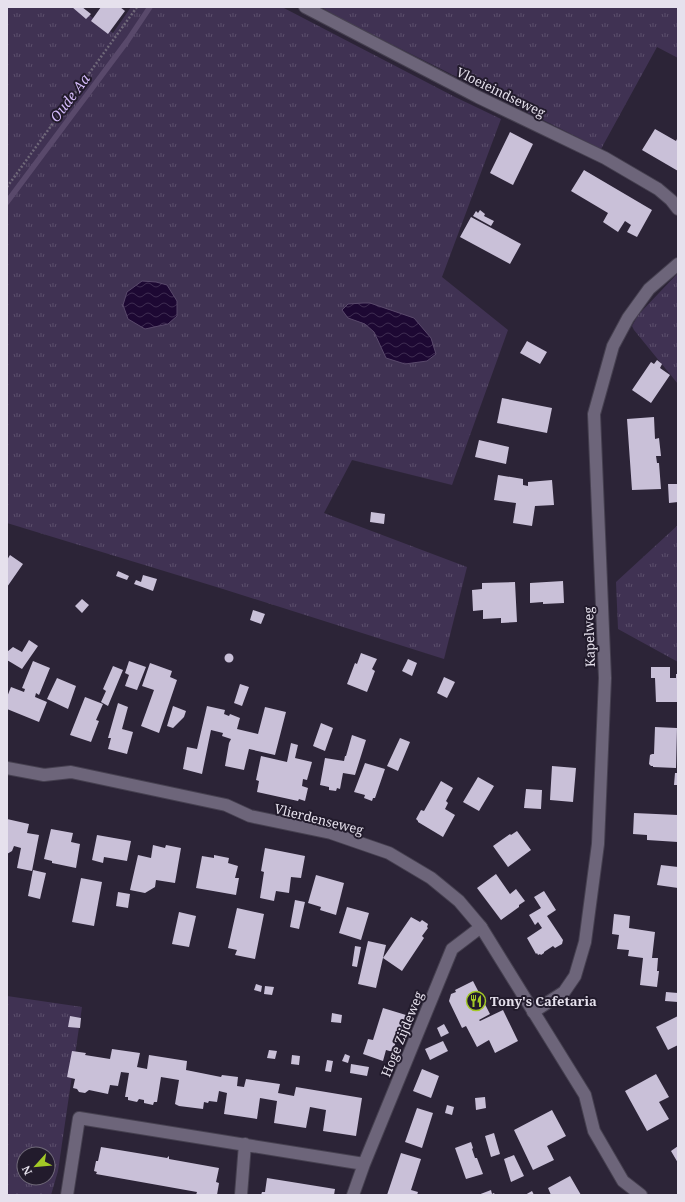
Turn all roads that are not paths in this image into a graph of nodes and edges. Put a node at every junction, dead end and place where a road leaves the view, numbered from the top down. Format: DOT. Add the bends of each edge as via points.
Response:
graph roads {
  1 [pos="305,7"];
  2 [pos="678,208"];
  3 [pos="678,264"];
  4 [pos="7,768"];
  5 [pos="481,927"];
  6 [pos="533,1012"];
  7 [pos="245,1144"];
  8 [pos="364,1164"];
  9 [pos="67,1195"];
  10 [pos="241,1195"];
  11 [pos="353,1195"];
  12 [pos="641,1195"];
  1 -- 2 [label="street, Vloeieindseweg" via="478,97 605,158 658,189"];
  3 -- 6 [label="street, Kapelweg" via="649,289 628,318 613,346 594,414 605,678 598,844 585,942 575,976 564,992"];
  4 -- 5 [label="street, Vlierdenseweg" via="44,775 71,772 226,804 250,816 331,833 389,853 430,878 458,901"];
  5 -- 6 [label="street, Vlierdenseweg"];
  5 -- 8 [label="street, Hoge Zijdeweg" via="452,949"];
  6 -- 12 [label="street, Vlierdenseweg" via="584,1095 594,1131 623,1180"];
  7 -- 8 [label="street"];
  7 -- 9 [label="street" via="79,1118"];
  7 -- 10 [label="street"];
  8 -- 11 [label="street, Hoge Zijdeweg"];
}
